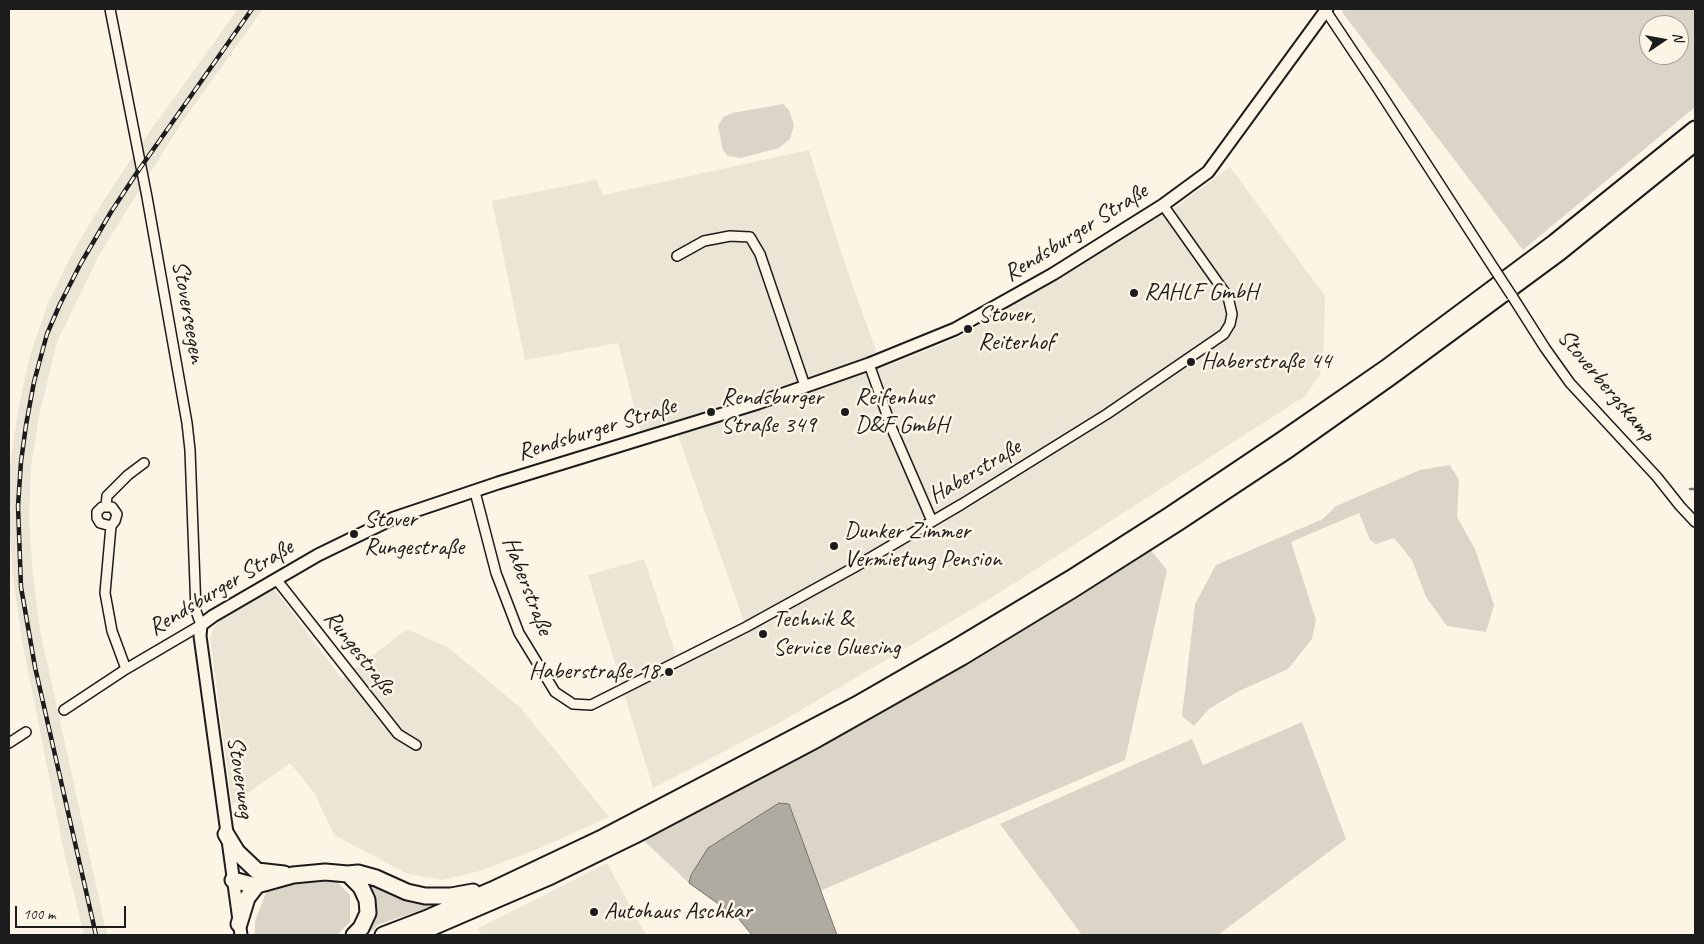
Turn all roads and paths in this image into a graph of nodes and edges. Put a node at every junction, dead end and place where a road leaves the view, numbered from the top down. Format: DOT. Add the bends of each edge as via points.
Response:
graph roads {
  1 [pos="110,9"];
  2 [pos="1327,10"];
  3 [pos="1695,129"];
  4 [pos="1695,142"];
  5 [pos="1163,205"];
  6 [pos="677,256"];
  7 [pos="869,364"];
  8 [pos="805,386"];
  9 [pos="144,463"];
  10 [pos="475,492"];
  11 [pos="106,506"];
  12 [pos="932,521"];
  13 [pos="1695,522"];
  14 [pos="111,526"];
  15 [pos="276,580"];
  16 [pos="201,625"];
  17 [pos="126,669"];
  18 [pos="64,710"];
  19 [pos="26,732"];
  20 [pos="9,744"];
  21 [pos="416,744"];
  22 [pos="226,834"];
  23 [pos="348,874"];
  24 [pos="257,878"];
  25 [pos="233,880"];
  26 [pos="492,890"];
  27 [pos="480,908"];
  28 [pos="240,930"];
  29 [pos="354,935"];
  30 [pos="382,935"];
  31 [pos="414,935"];
  32 [pos="431,935"];
  1 -- 16 [label="street, Stoverseegen" via="187,423 196,611"];
  2 -- 5 [label="street, Rendsburger Straße" via="1208,172"];
  2 -- 13 [label="street, Stoverbergskamp, bridge" via="1570,383"];
  3 -- 26 [label="highway" via="1555,242 1394,362 1274,446 1078,574 856,705 604,837"];
  4 -- 27 [label="highway" via="1552,258 1400,371 1281,454 1081,585 962,657 808,743 635,835"];
  5 -- 7 [label="street, Rendsburger Straße" via="1053,274 955,329"];
  5 -- 12 [label="street, Haberstraße" via="1228,297 1232,314 1224,334 1107,414"];
  6 -- 8 [label="street" via="704,241 730,236 750,237 760,254"];
  7 -- 8 [label="street, Rendsburger Straße"];
  7 -- 12 [label="street" via="892,429"];
  8 -- 10 [label="street, Rendsburger Straße"];
  9 -- 11 [label="street" via="107,496"];
  10 -- 12 [label="street, Haberstraße" via="496,572 519,633 555,692 573,704 590,705 746,627"];
  10 -- 15 [label="street, Rendsburger Straße" via="394,518 318,555"];
  11 -- 14 [label="street" via="112,507 117,514"];
  11 -- 14 [label="street" via="97,512 97,518"];
  14 -- 17 [label="street" via="105,593 112,631"];
  15 -- 16 [label="street, Rendsburger Straße"];
  15 -- 21 [label="street, Rungestraße" via="398,734"];
  16 -- 17 [label="street, Rendsburger Straße"];
  16 -- 22 [label="street, Stoverweg"];
  17 -- 18 [label="street, Rendsburger Straße"];
  19 -- 20 [label="street"];
  22 -- 24 [label="highway"];
  22 -- 25 [label="street, Stoverweg"];
  23 -- 24 [label="highway" via="325,872"];
  23 -- 26 [label="highway" via="376,878 425,896"];
  23 -- 29 [label="highway" via="361,887 367,900 368,913"];
  24 -- 25 [label="highway" via="242,874"];
  24 -- 28 [label="highway" via="247,898"];
  25 -- 28 [label="street, Stoverweg"];
  26 -- 30 [label="highway"];
  27 -- 31 [label="highway"];
  27 -- 32 [label="highway"];
}
